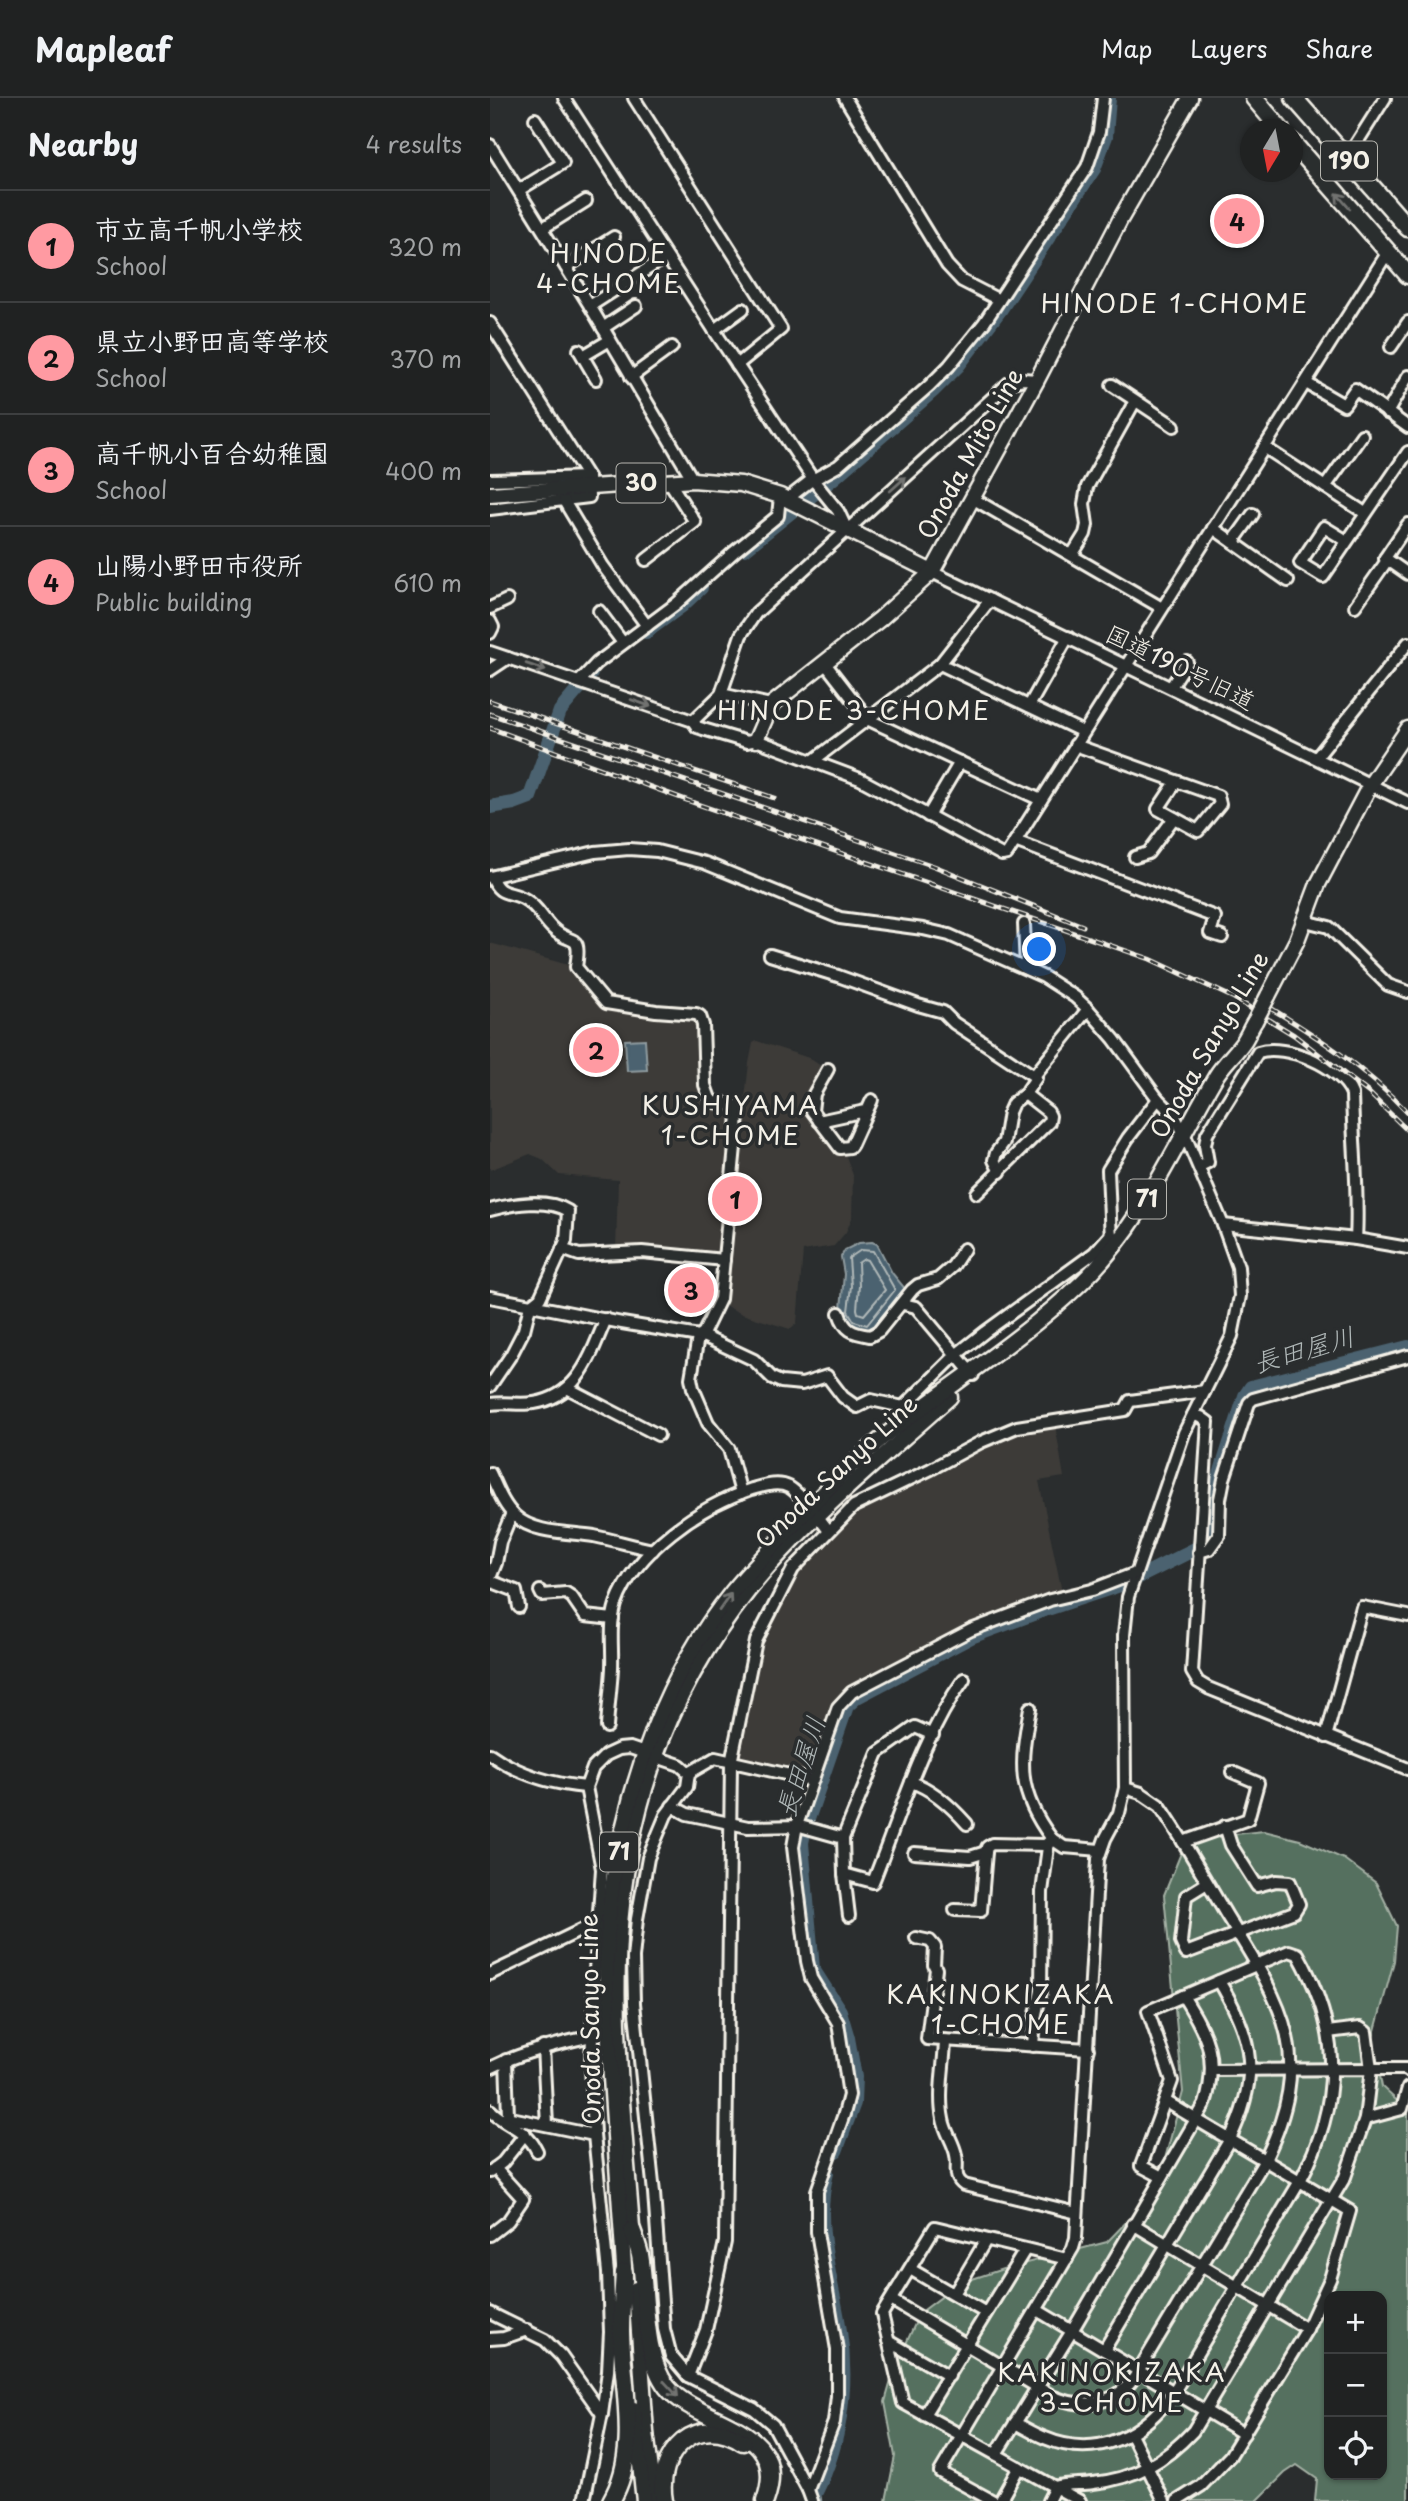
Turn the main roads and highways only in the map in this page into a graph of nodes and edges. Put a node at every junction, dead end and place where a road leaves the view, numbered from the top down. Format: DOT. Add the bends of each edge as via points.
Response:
graph roads {
  1 [pos="1190,98"];
  2 [pos="1254,98"];
  3 [pos="1294,98"];
  4 [pos="1272,119"];
  5 [pos="1303,154"];
  6 [pos="1407,224"];
  7 [pos="1408,275"];
  8 [pos="490,494"];
  9 [pos="932,572"];
  10 [pos="1408,729"];
  11 [pos="756,740"];
  12 [pos="972,1373"];
  13 [pos="813,1512"];
  14 [pos="649,1754"];
  15 [pos="632,2230"];
  16 [pos="624,2272"];
  17 [pos="611,2501"];
  18 [pos="644,2501"];
  19 [pos="655,2501"];
  20 [pos="664,2501"];
  21 [pos="756,2501"];
  22 [pos="765,2501"];
  1 -- 9 [label="main road, Onoda Mito Line"];
  2 -- 4 [label="highway"];
  3 -- 6 [label="highway, 190"];
  7 -- 5 [label="highway, 190, one-way"];
  8 -- 9 [label="main road, Onoda Mito Line / 30" via="589,482 741,484 785,499"];
  9 -- 11 [label="main road" via="771,705"];
  10 -- 12 [label="main road, Onoda Sanyo Line / 71, bridge" via="1370,785 1318,884 1305,921 1244,1042 1218,1072 1138,1214 1059,1304"];
  12 -- 13 [label="main road, Onoda Sanyo Line / 71"];
  12 -- 13 [label="main road, Onoda Sanyo Line / 71" via="907,1411 854,1462"];
  13 -- 14 [label="main road, Onoda Sanyo Line / 71" via="713,1642"];
  14 -- 15 [label="main road, Onoda Sanyo Line / 71" via="619,1940"];
  14 -- 16 [label="main road, Onoda Sanyo Line / 71" via="617,1860 610,1933 609,2042"];
  15 -- 19 [label="main road, Onoda Sanyo Line / 71"];
  15 -- 22 [label="highway, one-way" via="640,2254 657,2371 684,2402 741,2430 757,2444 769,2474"];
  16 -- 17 [label="highway" via="621,2331 628,2437 624,2471"];
  16 -- 18 [label="main road, Onoda Sanyo Line / 71"];
  20 -- 21 [label="highway" via="663,2473 670,2456 686,2438 706,2431 730,2435 751,2451 761,2474"];
}
